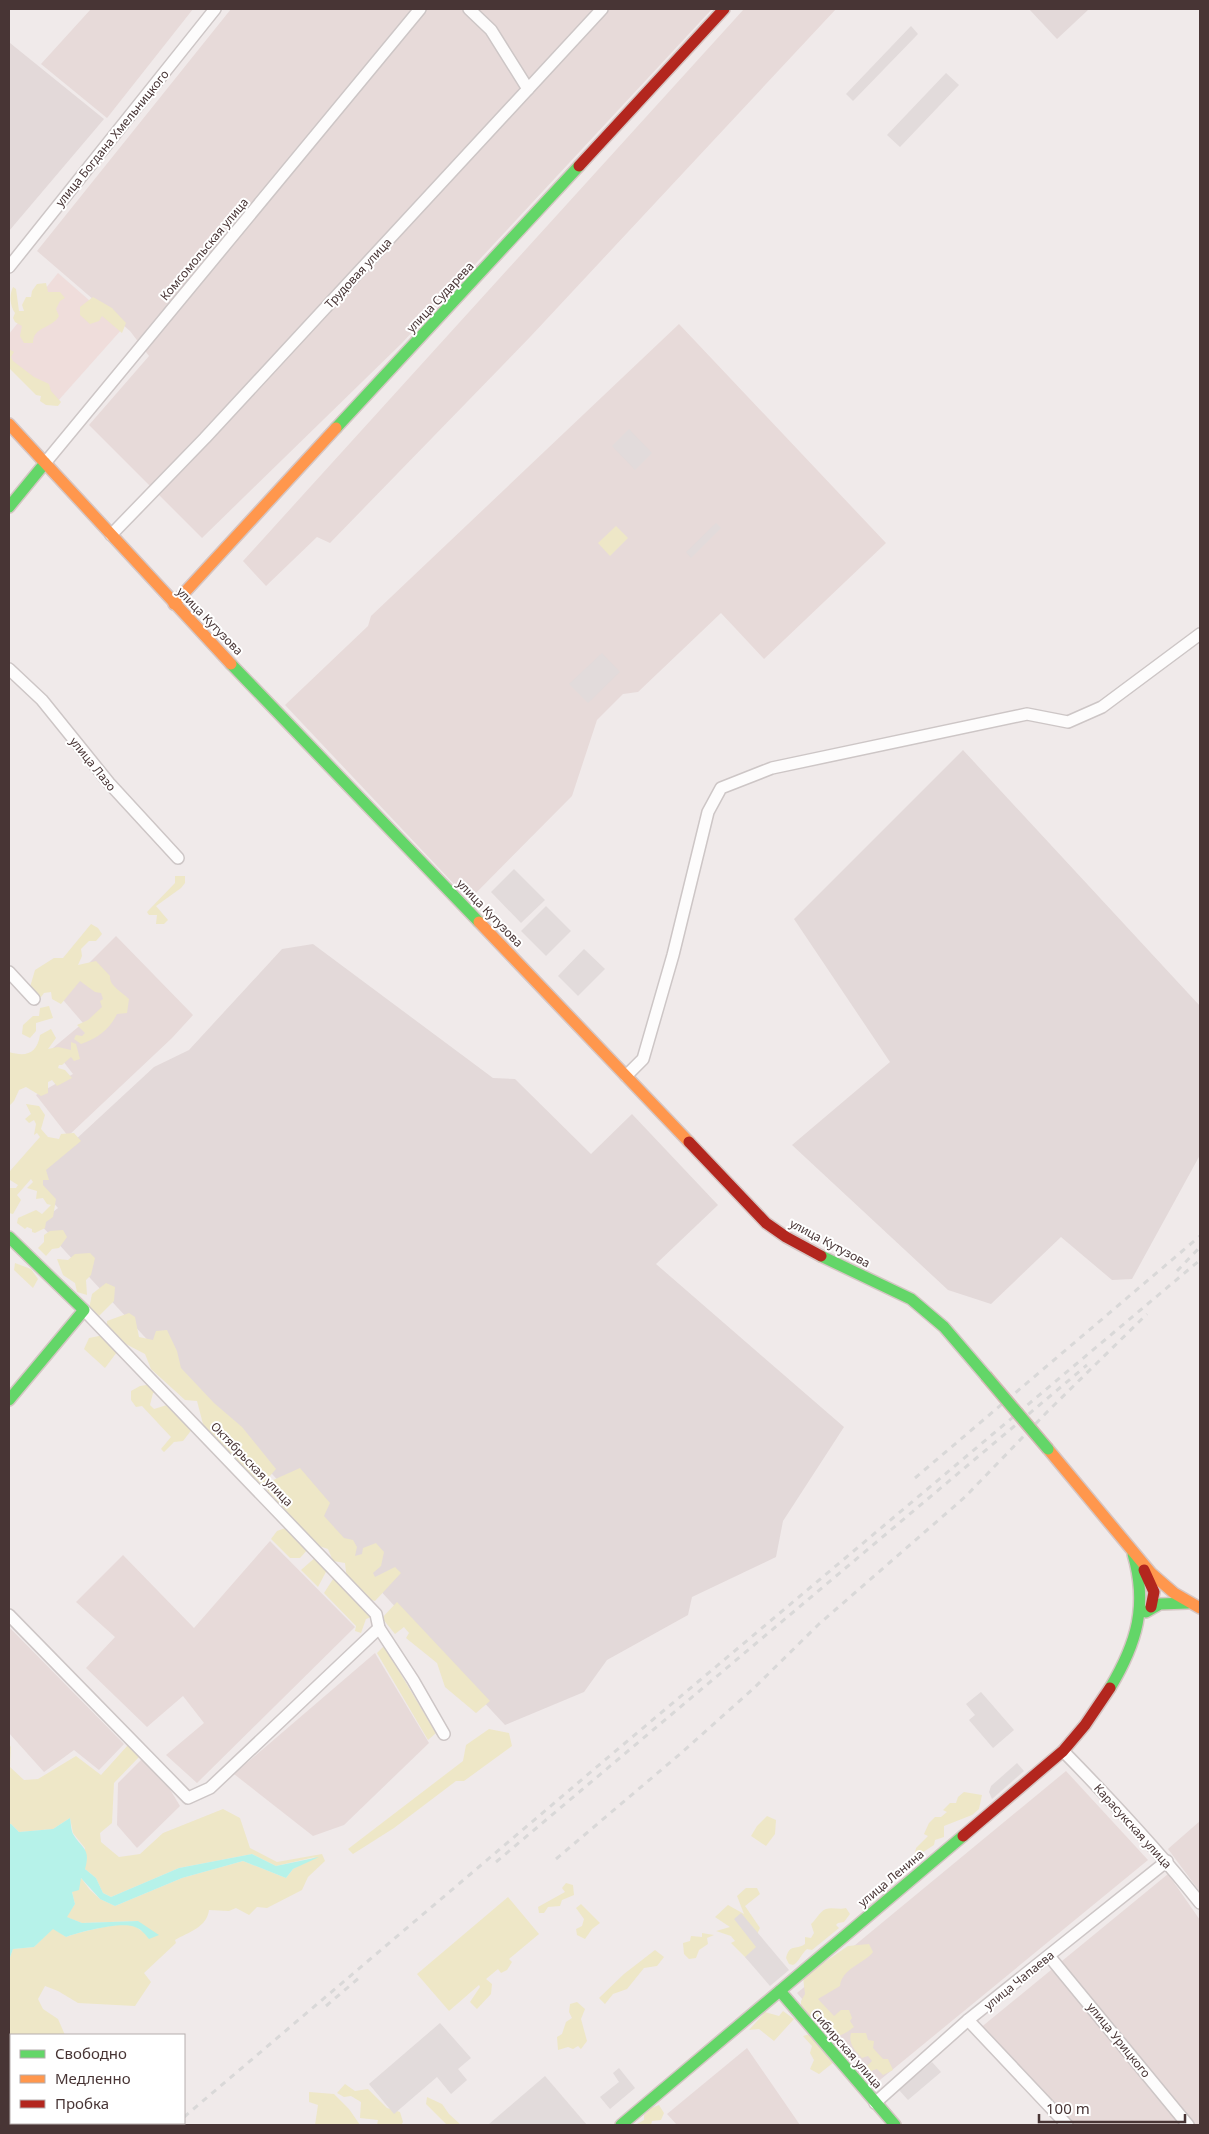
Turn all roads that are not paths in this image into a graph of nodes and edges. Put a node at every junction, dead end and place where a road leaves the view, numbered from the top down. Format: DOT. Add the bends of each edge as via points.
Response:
graph roads {
  1 [pos="215,9"];
  2 [pos="420,9"];
  3 [pos="469,9"];
  4 [pos="602,9"];
  5 [pos="724,9"];
  6 [pos="528,89"];
  7 [pos="9,267"];
  8 [pos="9,424"];
  9 [pos="45,463"];
  10 [pos="9,507"];
  11 [pos="111,535"];
  12 [pos="174,604"];
  13 [pos="1200,634"];
  14 [pos="9,669"];
  15 [pos="178,858"];
  16 [pos="9,972"];
  17 [pos="34,999"];
  18 [pos="626,1076"];
  19 [pos="9,1237"];
  20 [pos="84,1310"];
  21 [pos="9,1400"];
  22 [pos="1133,1554"];
  23 [pos="1153,1586"];
  24 [pos="1167,1588"];
  25 [pos="1188,1603"];
  26 [pos="1146,1604"];
  27 [pos="1200,1608"];
  28 [pos="9,1615"];
  29 [pos="379,1628"];
  30 [pos="444,1734"];
  31 [pos="1064,1751"];
  32 [pos="1167,1861"];
  33 [pos="1200,1903"];
  34 [pos="1049,1956"];
  35 [pos="780,1991"];
  36 [pos="968,2020"];
  37 [pos="875,2103"];
  38 [pos="622,2125"];
  39 [pos="894,2125"];
  40 [pos="1067,2125"];
  41 [pos="1188,2125"];
  1 -- 7 [label="street, улица Богдана Хмельницкого"];
  2 -- 9 [label="street, Комсомольская улица"];
  3 -- 6 [label="street" via="492,30"];
  4 -- 6 [label="street, Трудовая улица"];
  5 -- 12 [label="main road, улица Сударева"];
  6 -- 11 [label="street, Трудовая улица"];
  8 -- 9 [label="main road, улица Кутузова"];
  9 -- 10 [label="main road, Комсомольская улица"];
  9 -- 11 [label="main road, улица Кутузова"];
  11 -- 12 [label="main road, улица Кутузова"];
  12 -- 18 [label="main road, улица Кутузова"];
  13 -- 18 [label="street" via="1102,707 1068,722 1027,714 772,768 722,788 708,812 673,955 642,1059"];
  14 -- 15 [label="street, улица Лазо" via="42,700 109,783"];
  16 -- 17 [label="street"];
  18 -- 22 [label="main road, улица Кутузова, bridge" via="766,1222 821,1256 911,1299 944,1327"];
  19 -- 20 [label="main road, Октябрьская улица"];
  20 -- 21 [label="main road"];
  20 -- 29 [label="street, Октябрьская улица" via="376,1614"];
  22 -- 23 [label="main road"];
  22 -- 24 [label="main road"];
  22 -- 26 [label="main road, улица Ленина"];
  23 -- 24 [label="main road"];
  23 -- 26 [label="main road, улица Ленина" via="1147,1589"];
  24 -- 25 [label="main road"];
  25 -- 26 [label="main road"];
  25 -- 27 [label="main road"];
  26 -- 31 [label="main road, улица Ленина" via="1116,1681 1094,1715"];
  28 -- 29 [label="street" via="188,1798 210,1788"];
  29 -- 30 [label="street, Октябрьская улица"];
  31 -- 32 [label="street, Карасукская улица"];
  31 -- 35 [label="main road, улица Ленина"];
  32 -- 33 [label="street, Карасукская улица"];
  32 -- 34 [label="street, улица Чапаева"];
  34 -- 36 [label="street, улица Чапаева"];
  34 -- 41 [label="street, улица Урицкого"];
  35 -- 37 [label="main road, Сибирская улица"];
  35 -- 38 [label="main road, улица Ленина"];
  36 -- 37 [label="street, улица Чапаева"];
  36 -- 40 [label="street"];
  37 -- 39 [label="main road, Сибирская улица"];
}
